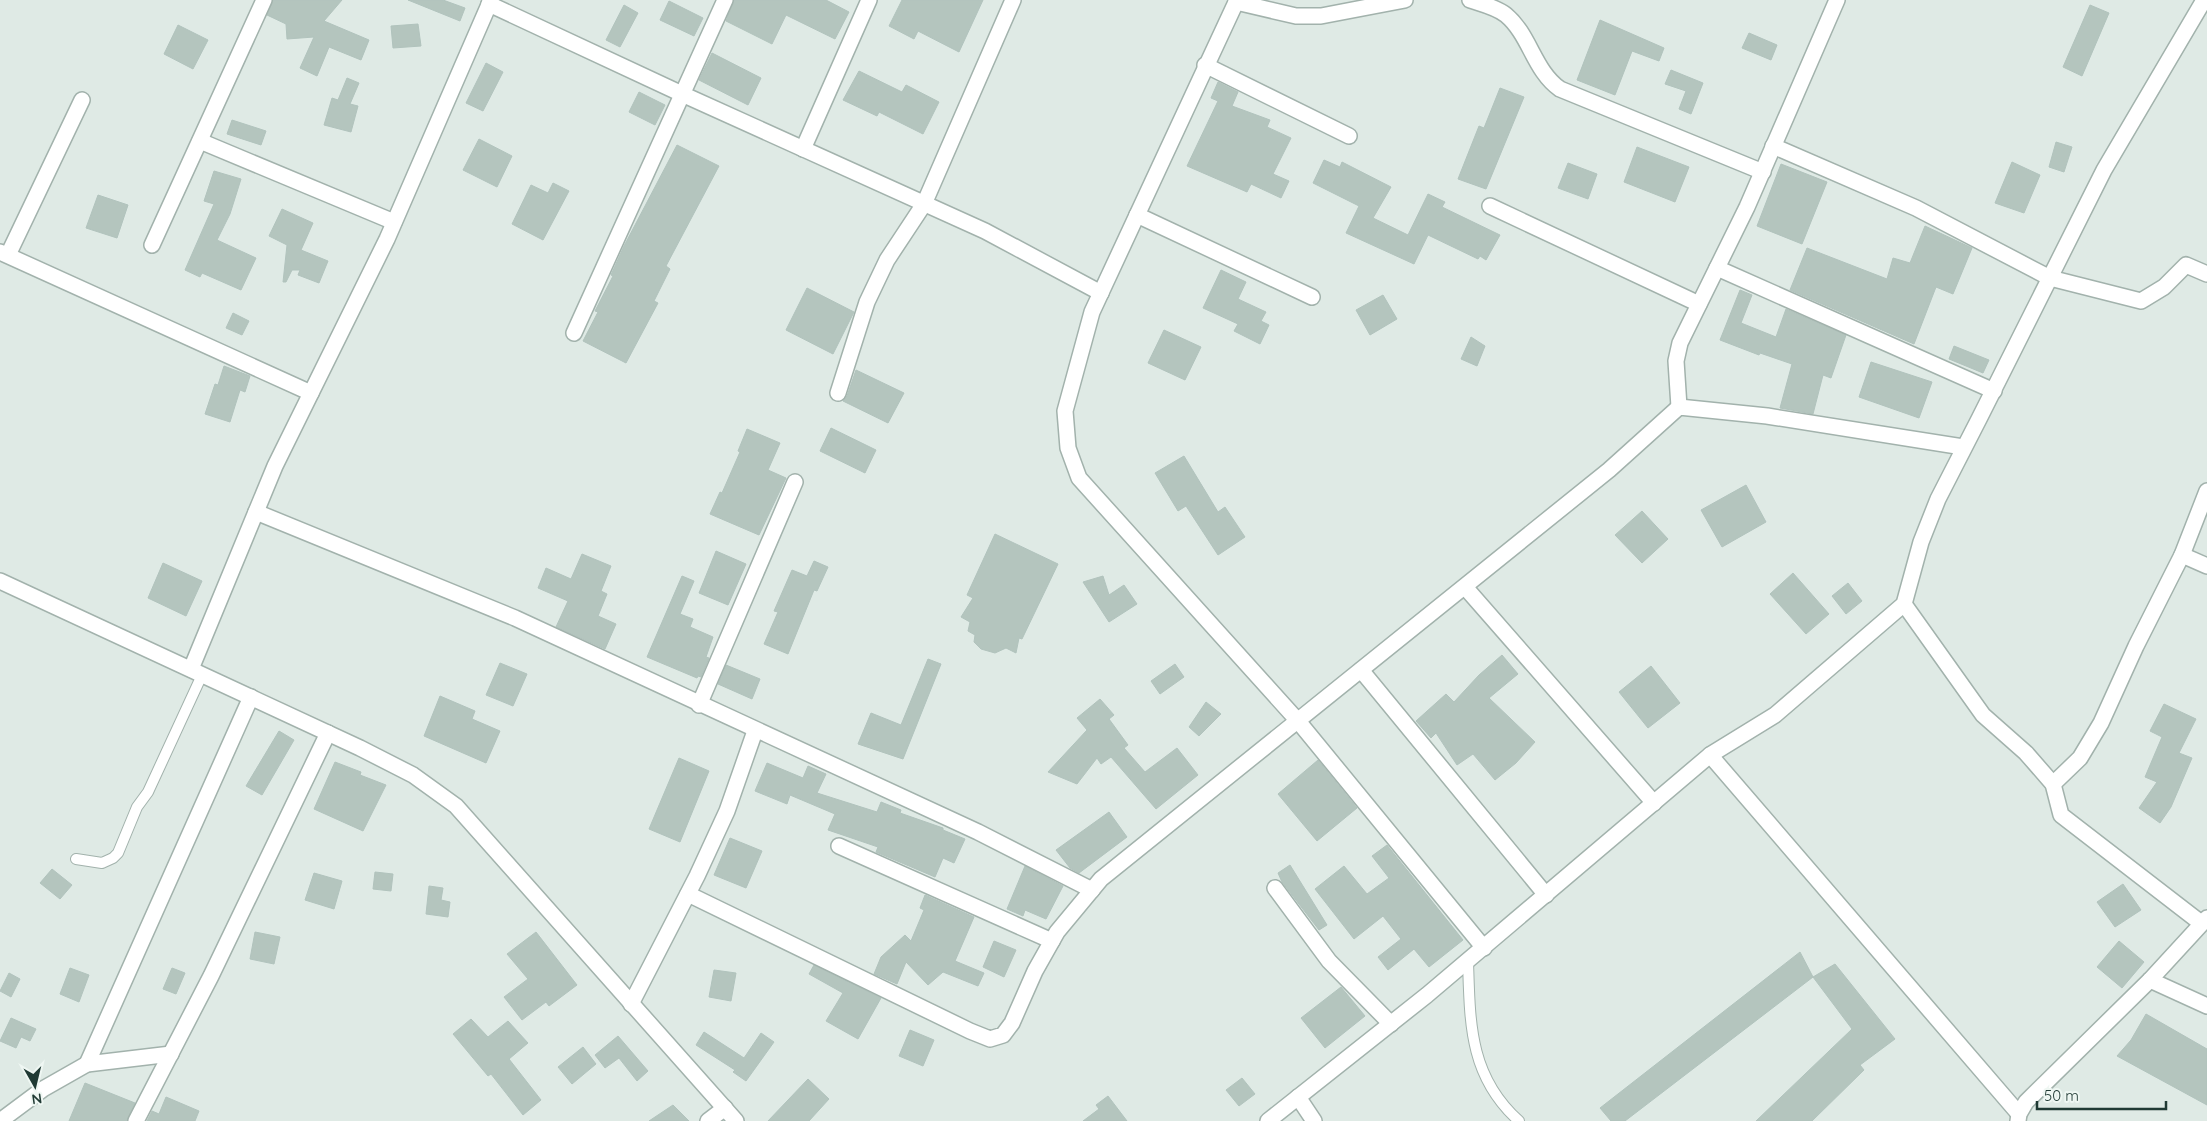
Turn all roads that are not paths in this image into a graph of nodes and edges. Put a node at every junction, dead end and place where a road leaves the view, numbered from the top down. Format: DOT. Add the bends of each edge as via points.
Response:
graph roads {
  1 [pos="264,0"];
  2 [pos="726,0"];
  3 [pos="868,0"];
  4 [pos="1012,0"];
  5 [pos="1405,0"];
  6 [pos="1470,0"];
  7 [pos="1837,0"];
  8 [pos="2204,0"];
  9 [pos="1236,1"];
  10 [pos="490,2"];
  11 [pos="1205,65"];
  12 [pos="682,94"];
  13 [pos="82,100"];
  14 [pos="1349,136"];
  15 [pos="200,141"];
  16 [pos="1773,146"];
  17 [pos="803,149"];
  18 [pos="1763,172"];
  19 [pos="924,204"];
  20 [pos="1490,206"];
  21 [pos="1137,215"];
  22 [pos="394,222"];
  23 [pos="152,245"];
  24 [pos="4,254"];
  25 [pos="1717,268"];
  26 [pos="2207,274"];
  27 [pos="2050,278"];
  28 [pos="1101,293"];
  29 [pos="1312,297"];
  30 [pos="1699,304"];
  31 [pos="574,333"];
  32 [pos="1994,391"];
  33 [pos="311,393"];
  34 [pos="838,393"];
  35 [pos="1679,406"];
  36 [pos="1963,447"];
  37 [pos="795,482"];
  38 [pos="2207,491"];
  39 [pos="256,512"];
  40 [pos="2182,555"];
  41 [pos="2207,566"];
  42 [pos="0,581"];
  43 [pos="1465,586"];
  44 [pos="1904,604"];
  45 [pos="1361,670"];
  46 [pos="196,672"];
  47 [pos="251,697"];
  48 [pos="699,705"];
  49 [pos="1298,721"];
  50 [pos="755,731"];
  51 [pos="328,733"];
  52 [pos="1710,755"];
  53 [pos="2053,784"];
  54 [pos="1654,803"];
  55 [pos="839,846"];
  56 [pos="76,859"];
  57 [pos="1275,888"];
  58 [pos="1092,890"];
  59 [pos="688,894"];
  60 [pos="1546,895"];
  61 [pos="2204,921"];
  62 [pos="1052,940"];
  63 [pos="1484,948"];
  64 [pos="1468,961"];
  65 [pos="2150,980"];
  66 [pos="631,1004"];
  67 [pos="2207,1006"];
  68 [pos="1391,1024"];
  69 [pos="171,1054"];
  70 [pos="87,1064"];
  71 [pos="1298,1098"];
  72 [pos="725,1108"];
  73 [pos="2018,1117"];
  74 [pos="0,1121"];
  75 [pos="136,1121"];
  76 [pos="708,1121"];
  77 [pos="736,1121"];
  78 [pos="1268,1121"];
  79 [pos="1314,1121"];
  80 [pos="1519,1121"];
  1 -- 15 [label="street"];
  2 -- 12 [label="street"];
  3 -- 17 [label="street"];
  4 -- 19 [label="street"];
  5 -- 9 [label="street" via="1321,16 1296,16"];
  6 -- 18 [label="street" via="1492,7 1513,22 1544,75 1560,89"];
  7 -- 16 [label="street"];
  8 -- 27 [label="street" via="2104,170"];
  9 -- 11 [label="street"];
  10 -- 12 [label="street"];
  10 -- 22 [label="street"];
  11 -- 14 [label="street"];
  11 -- 21 [label="street"];
  12 -- 17 [label="street"];
  12 -- 31 [label="street"];
  13 -- 24 [label="street"];
  15 -- 22 [label="street"];
  15 -- 23 [label="street"];
  16 -- 18 [label="street"];
  16 -- 27 [label="street" via="1924,213"];
  17 -- 19 [label="street"];
  18 -- 25 [label="street"];
  19 -- 28 [label="street" via="985,231"];
  19 -- 34 [label="street" via="887,260 867,302"];
  20 -- 30 [label="street"];
  21 -- 28 [label="street"];
  21 -- 29 [label="street"];
  22 -- 33 [label="street"];
  24 -- 33 [label="street"];
  25 -- 30 [label="street"];
  25 -- 32 [label="street"];
  26 -- 27 [label="street" via="2186,265 2164,287 2141,302"];
  27 -- 32 [label="street"];
  28 -- 49 [label="street" via="1092,312 1065,411 1068,448 1078,478"];
  30 -- 35 [label="street" via="1680,343 1676,361"];
  32 -- 36 [label="street"];
  33 -- 39 [label="street"];
  35 -- 36 [label="street" via="1767,416"];
  35 -- 43 [label="street" via="1609,470"];
  36 -- 44 [label="street" via="1921,542"];
  37 -- 48 [label="street"];
  38 -- 40 [label="street"];
  39 -- 46 [label="street"];
  39 -- 48 [label="street" via="515,618"];
  40 -- 41 [label="street"];
  40 -- 53 [label="street" via="2101,723 2080,758"];
  42 -- 46 [label="street"];
  43 -- 45 [label="street"];
  43 -- 54 [label="street"];
  44 -- 52 [label="street" via="1775,715"];
  44 -- 53 [label="street" via="1983,715 2026,753"];
  45 -- 49 [label="street"];
  45 -- 60 [label="street"];
  46 -- 47 [label="street"];
  46 -- 56 [label="lane" via="148,792 136,807 118,853 102,863"];
  47 -- 51 [label="street"];
  47 -- 70 [label="street"];
  48 -- 50 [label="street"];
  49 -- 58 [label="street" via="1101,879"];
  49 -- 63 [label="street"];
  50 -- 58 [label="street" via="978,832"];
  50 -- 59 [label="street" via="727,811"];
  51 -- 66 [label="street" via="413,775 456,806"];
  51 -- 69 [label="street"];
  52 -- 54 [label="street"];
  52 -- 73 [label="street"];
  53 -- 61 [label="street" via="2062,814"];
  54 -- 60 [label="street"];
  55 -- 62 [label="street"];
  57 -- 68 [label="street" via="1329,960"];
  58 -- 62 [label="street"];
  59 -- 62 [label="street" via="990,1039 1003,1035 1012,1023"];
  59 -- 66 [label="street"];
  60 -- 63 [label="street"];
  61 -- 65 [label="street"];
  63 -- 64 [label="street"];
  64 -- 68 [label="street"];
  64 -- 80 [label="lane" via="1470,1025 1485,1080 1502,1106"];
  65 -- 67 [label="street"];
  65 -- 73 [label="street" via="2053,1075"];
  66 -- 72 [label="street"];
  68 -- 71 [label="street"];
  69 -- 70 [label="street"];
  69 -- 75 [label="street"];
  70 -- 74 [label="street" via="43,1089"];
  71 -- 78 [label="street"];
  71 -- 79 [label="street"];
  72 -- 76 [label="street"];
  72 -- 77 [label="street"];
}
